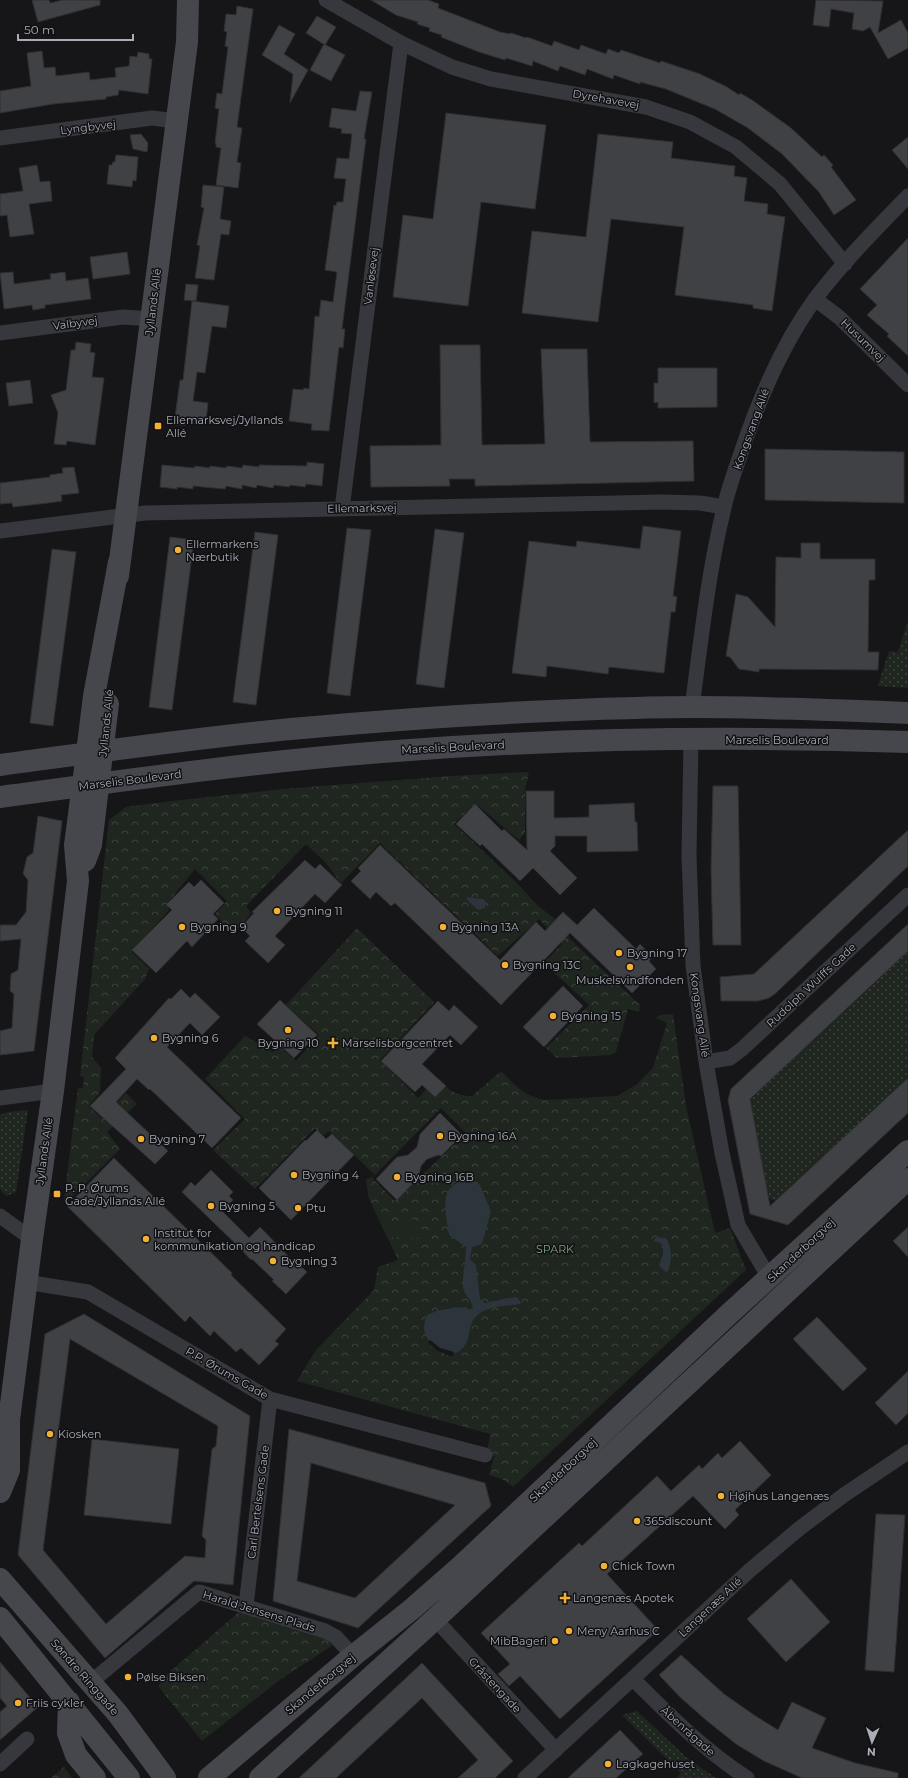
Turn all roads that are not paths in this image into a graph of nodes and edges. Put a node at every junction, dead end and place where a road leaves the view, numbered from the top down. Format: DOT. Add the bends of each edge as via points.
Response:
graph roads {
  1 [pos="188,0"];
  2 [pos="198,0"];
  3 [pos="326,0"];
  4 [pos="187,42"];
  5 [pos="401,43"];
  6 [pos="176,121"];
  7 [pos="0,138"];
  8 [pos="908,196"];
  9 [pos="845,264"];
  10 [pos="816,299"];
  11 [pos="151,319"];
  12 [pos="0,333"];
  13 [pos="908,385"];
  14 [pos="724,507"];
  15 [pos="342,509"];
  16 [pos="125,514"];
  17 [pos="0,531"];
  18 [pos="692,707"];
  19 [pos="908,713"];
  20 [pos="691,740"];
  21 [pos="908,742"];
  22 [pos="95,752"];
  23 [pos="0,765"];
  24 [pos="91,785"];
  25 [pos="0,797"];
  26 [pos="908,895"];
  27 [pos="706,1062"];
  28 [pos="53,1091"];
  29 [pos="0,1098"];
  30 [pos="908,1151"];
  31 [pos="908,1178"];
  32 [pos="0,1216"];
  33 [pos="32,1240"];
  34 [pos="770,1279"];
  35 [pos="26,1282"];
  36 [pos="270,1399"];
  37 [pos="5,1428"];
  38 [pos="0,1449"];
  39 [pos="908,1452"];
  40 [pos="485,1456"];
  41 [pos="0,1492"];
  42 [pos="0,1579"];
  43 [pos="246,1606"];
  44 [pos="0,1618"];
  45 [pos="435,1619"];
  46 [pos="353,1656"];
  47 [pos="633,1679"];
  48 [pos="92,1682"];
  49 [pos="69,1702"];
  50 [pos="27,1739"];
  51 [pos="556,1750"];
  52 [pos="0,1764"];
  53 [pos="94,1778"];
  54 [pos="128,1778"];
  55 [pos="165,1778"];
  56 [pos="209,1778"];
  57 [pos="260,1778"];
  58 [pos="525,1778"];
  59 [pos="747,1778"];
  1 -- 4 [label="street, Jyllands Allé"];
  2 -- 4 [label="street, Jyllands Allé"];
  3 -- 5 [label="street, Dyrehavevej"];
  4 -- 6 [label="street, Jyllands Allé"];
  5 -- 9 [label="street, Dyrehavevej" via="452,67 491,79 646,107 690,122 736,147 780,184"];
  5 -- 15 [label="street, Vanløsevej"];
  6 -- 7 [label="street, Lyngbyvej" via="152,118"];
  6 -- 11 [label="street, Jyllands Allé"];
  8 -- 9 [label="street, Kongsvang Allé"];
  9 -- 10 [label="street, Kongsvang Allé"];
  10 -- 13 [label="street, Husumvej" via="840,318"];
  10 -- 14 [label="street, Kongsvang Allé" via="794,331 772,371 750,427"];
  11 -- 12 [label="street, Valbyvej" via="123,317"];
  11 -- 16 [label="street, Jyllands Allé"];
  14 -- 15 [label="street, Ellemarksvej" via="700,503 662,502"];
  14 -- 18 [label="street, Kongsvang Allé" via="705,610"];
  15 -- 16 [label="street, Ellemarksvej"];
  16 -- 17 [label="street, Ellemarksvej"];
  16 -- 22 [label="street, Jyllands Allé" via="109,697"];
  18 -- 19 [label="street"];
  18 -- 20 [label="street"];
  18 -- 22 [label="street" via="403,720 289,729"];
  20 -- 21 [label="street, Marselis Boulevard"];
  20 -- 24 [label="street, Marselis Boulevard" via="498,744 381,752"];
  20 -- 27 [label="street, Kongsvang Allé" via="689,855 693,966"];
  22 -- 23 [label="street"];
  22 -- 24 [label="street, Jyllands Allé"];
  24 -- 25 [label="street, Marselis Boulevard"];
  24 -- 28 [label="street, Jyllands Allé" via="76,845 78,881"];
  26 -- 27 [label="street, Rudolph Wulffs Gade" via="742,1049 730,1058"];
  27 -- 34 [label="street, Kongsvang Allé" via="738,1225"];
  28 -- 29 [label="street"];
  28 -- 33 [label="street, Jyllands Allé"];
  30 -- 34 [label="street, Skanderborgvej"];
  31 -- 45 [label="street, Skanderborgvej"];
  32 -- 33 [label="street"];
  33 -- 35 [label="street, Jyllands Allé"];
  34 -- 46 [label="street, Skanderborgvej" via="461,1566"];
  35 -- 36 [label="street, P.P. Ørums Gade" via="88,1292"];
  35 -- 37 [label="street, Jyllands Allé"];
  36 -- 40 [label="street, P.P. Ørums Gade"];
  36 -- 43 [label="street, Carl Bertelsens Gade"];
  37 -- 38 [label="street"];
  37 -- 41 [label="street, Jyllands Allé" via="9,1470"];
  39 -- 47 [label="street, Langenæs Allé" via="800,1528 749,1571"];
  42 -- 48 [label="street, Søndre Ringgade"];
  43 -- 46 [label="street, Harald Jensens Plads" via="325,1631 336,1637"];
  43 -- 48 [label="street, Harald Jensens Plads" via="199,1592"];
  44 -- 49 [label="street"];
  45 -- 51 [label="street, Gråstengade"];
  45 -- 57 [label="street, Skanderborgvej"];
  46 -- 56 [label="street, Skanderborgvej"];
  47 -- 51 [label="street, Langenæs Allé"];
  47 -- 59 [label="street, Åbenrågade" via="691,1736"];
  48 -- 55 [label="street, Søndre Ringgade"];
  49 -- 53 [label="street" via="68,1733 76,1755"];
  49 -- 54 [label="street"];
  50 -- 52 [label="street"];
  51 -- 58 [label="street, Langenæs Allé"];
}
